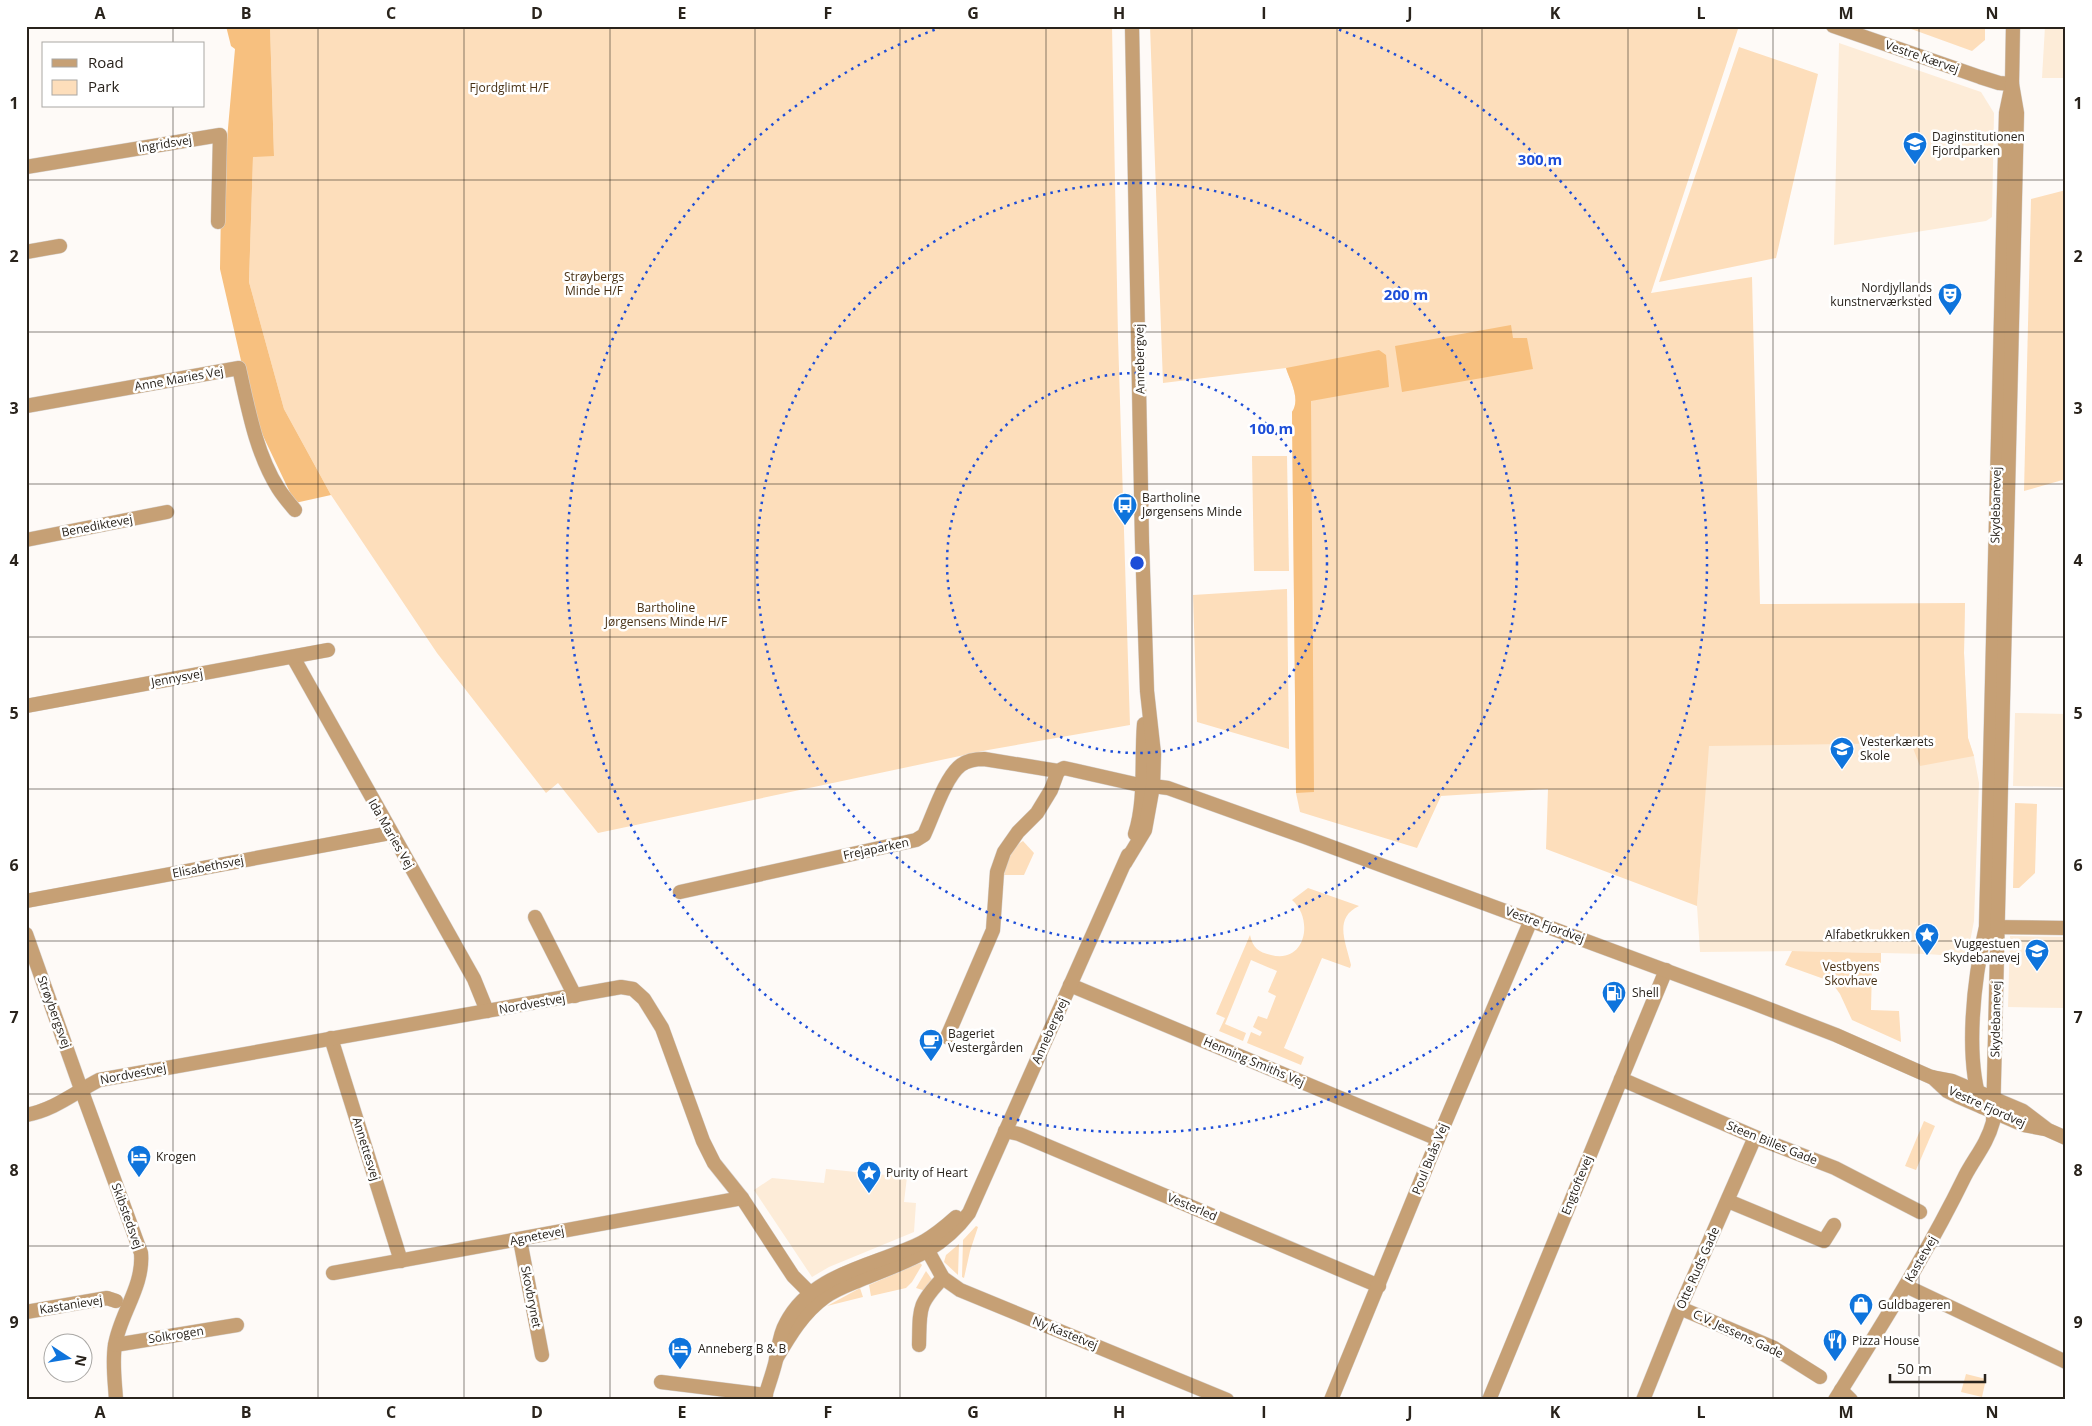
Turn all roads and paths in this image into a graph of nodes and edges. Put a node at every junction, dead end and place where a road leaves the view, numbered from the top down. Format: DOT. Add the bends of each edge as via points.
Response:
graph roads {
  1 [pos="1132,26"];
  2 [pos="1833,26"];
  3 [pos="2013,26"];
  4 [pos="2012,84"];
  5 [pos="26,167"];
  6 [pos="218,222"];
  7 [pos="60,246"];
  8 [pos="26,252"];
  9 [pos="26,406"];
  10 [pos="294,510"];
  11 [pos="167,512"];
  12 [pos="26,540"];
  13 [pos="328,650"];
  14 [pos="293,657"];
  15 [pos="26,706"];
  16 [pos="1058,770"];
  17 [pos="1148,786"];
  18 [pos="390,833"];
  19 [pos="680,892"];
  20 [pos="26,901"];
  21 [pos="535,917"];
  22 [pos="1531,920"];
  23 [pos="1992,927"];
  24 [pos="2066,928"];
  25 [pos="26,934"];
  26 [pos="1666,970"];
  27 [pos="1070,985"];
  28 [pos="574,996"];
  29 [pos="487,1011"];
  30 [pos="947,1037"];
  31 [pos="331,1038"];
  32 [pos="1931,1077"];
  33 [pos="1621,1080"];
  34 [pos="81,1089"];
  35 [pos="1976,1091"];
  36 [pos="1990,1106"];
  37 [pos="26,1115"];
  38 [pos="1005,1131"];
  39 [pos="1755,1137"];
  40 [pos="2066,1138"];
  41 [pos="1438,1139"];
  42 [pos="742,1198"];
  43 [pos="1728,1201"];
  44 [pos="1920,1212"];
  45 [pos="1834,1225"];
  46 [pos="520,1240"];
  47 [pos="926,1246"];
  48 [pos="401,1261"];
  49 [pos="333,1274"];
  50 [pos="943,1278"];
  51 [pos="1379,1286"];
  52 [pos="1906,1286"];
  53 [pos="810,1294"];
  54 [pos="116,1301"];
  55 [pos="1680,1308"];
  56 [pos="26,1312"];
  57 [pos="236,1325"];
  58 [pos="115,1345"];
  59 [pos="919,1345"];
  60 [pos="542,1355"];
  61 [pos="776,1359"];
  62 [pos="2066,1362"];
  63 [pos="1820,1377"];
  64 [pos="662,1382"];
  65 [pos="765,1397"];
  66 [pos="1842,1397"];
  67 [pos="116,1400"];
  68 [pos="1227,1400"];
  69 [pos="1331,1400"];
  70 [pos="1489,1400"];
  71 [pos="1643,1400"];
  1 -- 17 [label="street, Annebergvej" via="1147,691 1142,756"];
  2 -- 4 [label="street, Vestre Kærvej" via="1980,77"];
  3 -- 4 [label="street, Skydebanevej"];
  4 -- 23 [label="street, Skydebanevej" via="2006,113"];
  5 -- 6 [label="street, Ingridsvej" via="220,135"];
  7 -- 8 [label="street"];
  9 -- 10 [label="street, Anne Maries Vej" via="239,368 265,463"];
  11 -- 12 [label="street, Benediktevej"];
  13 -- 14 [label="street, Jennysvej"];
  14 -- 15 [label="street, Jennysvej"];
  14 -- 18 [label="street, Ida Maries Vej"];
  16 -- 17 [label="street, Frejaparken" via="1064,768"];
  16 -- 19 [label="street, Frejaparken" via="973,759 962,764 952,775 924,835 916,840"];
  16 -- 30 [label="street" via="1037,813 1004,852 997,872 993,930"];
  17 -- 22 [label="street, Vestre Fjordvej" via="1168,788 1197,798"];
  17 -- 27 [label="street, Annebergvej" via="1125,863"];
  18 -- 20 [label="street, Elisabethsvej"];
  18 -- 29 [label="street, Ida Maries Vej" via="474,979"];
  21 -- 28 [label="street"];
  22 -- 26 [label="street, Vestre Fjordvej"];
  22 -- 41 [label="street, Poul Buås Vej"];
  23 -- 24 [label="street"];
  23 -- 35 [label="street, Skydebanevej" via="1976,979 1973,1065"];
  23 -- 36 [label="street, Skydebanevej"];
  25 -- 34 [label="street, Strøybergsvej"];
  26 -- 32 [label="street, Vestre Fjordvej" via="1818,1028"];
  26 -- 33 [label="street, Engtoftevej"];
  27 -- 38 [label="street, Annebergvej"];
  27 -- 41 [label="street, Henning Smiths Vej"];
  28 -- 29 [label="street, Nordvestvej"];
  28 -- 42 [label="street, Nordvestvej" via="620,987 634,989 644,999 662,1028 703,1141 714,1163"];
  29 -- 31 [label="street, Nordvestvej"];
  31 -- 34 [label="street, Nordvestvej" via="98,1080"];
  31 -- 48 [label="street, Annettesvej"];
  32 -- 35 [label="street, Vestre Fjordvej"];
  32 -- 36 [label="street, Vestre Fjordvej" via="1947,1091"];
  33 -- 39 [label="street, Steen Billes Gade"];
  33 -- 70 [label="street, Engtoftevej"];
  34 -- 37 [label="street, Nordvestvej" via="58,1105"];
  34 -- 58 [label="street, Skibstedsvej" via="142,1265"];
  35 -- 36 [label="street, Skydebanevej"];
  36 -- 40 [label="street, Vestre Fjordvej" via="2024,1125"];
  36 -- 52 [label="street, Kastetvej" via="1992,1122 1986,1144 1969,1168"];
  38 -- 47 [label="street, Annebergvej" via="969,1213 943,1241"];
  38 -- 51 [label="street, Vesterled" via="1019,1134"];
  39 -- 43 [label="street, Otte Ruds Gade"];
  39 -- 44 [label="street, Steen Billes Gade" via="1835,1168"];
  41 -- 51 [label="street, Poul Buås Vej"];
  42 -- 46 [label="street, Agnetevej"];
  42 -- 53 [label="street, Nordvestvej" via="793,1276"];
  43 -- 45 [label="street" via="1824,1241"];
  43 -- 55 [label="street, Otte Ruds Gade"];
  46 -- 48 [label="street, Agnetevej"];
  46 -- 60 [label="street, Skovbrynet"];
  47 -- 50 [label="street, Ny Kastetvej"];
  47 -- 53 [label="street, Annebergvej" via="840,1276"];
  47 -- 61 [label="street, Annebergvej" via="826,1296 806,1312"];
  48 -- 49 [label="street, Agnetevej"];
  50 -- 59 [label="street" via="926,1296 920,1312"];
  50 -- 68 [label="street, Ny Kastetvej" via="960,1290"];
  51 -- 69 [label="street, Poul Buås Vej"];
  52 -- 62 [label="street"];
  52 -- 66 [label="street, Kastetvej"];
  53 -- 61 [label="street, Annebergvej" via="786,1321"];
  54 -- 56 [label="street, Kastanievej" via="107,1298"];
  55 -- 63 [label="street, C.V. Jessens Gade" via="1774,1348"];
  55 -- 71 [label="street, Otte Ruds Gade"];
  57 -- 58 [label="street, Solkrogen"];
  58 -- 67 [label="street, Skibstedsvej"];
  61 -- 65 [label="street, Annebergvej"];
  64 -- 65 [label="street"];
}
